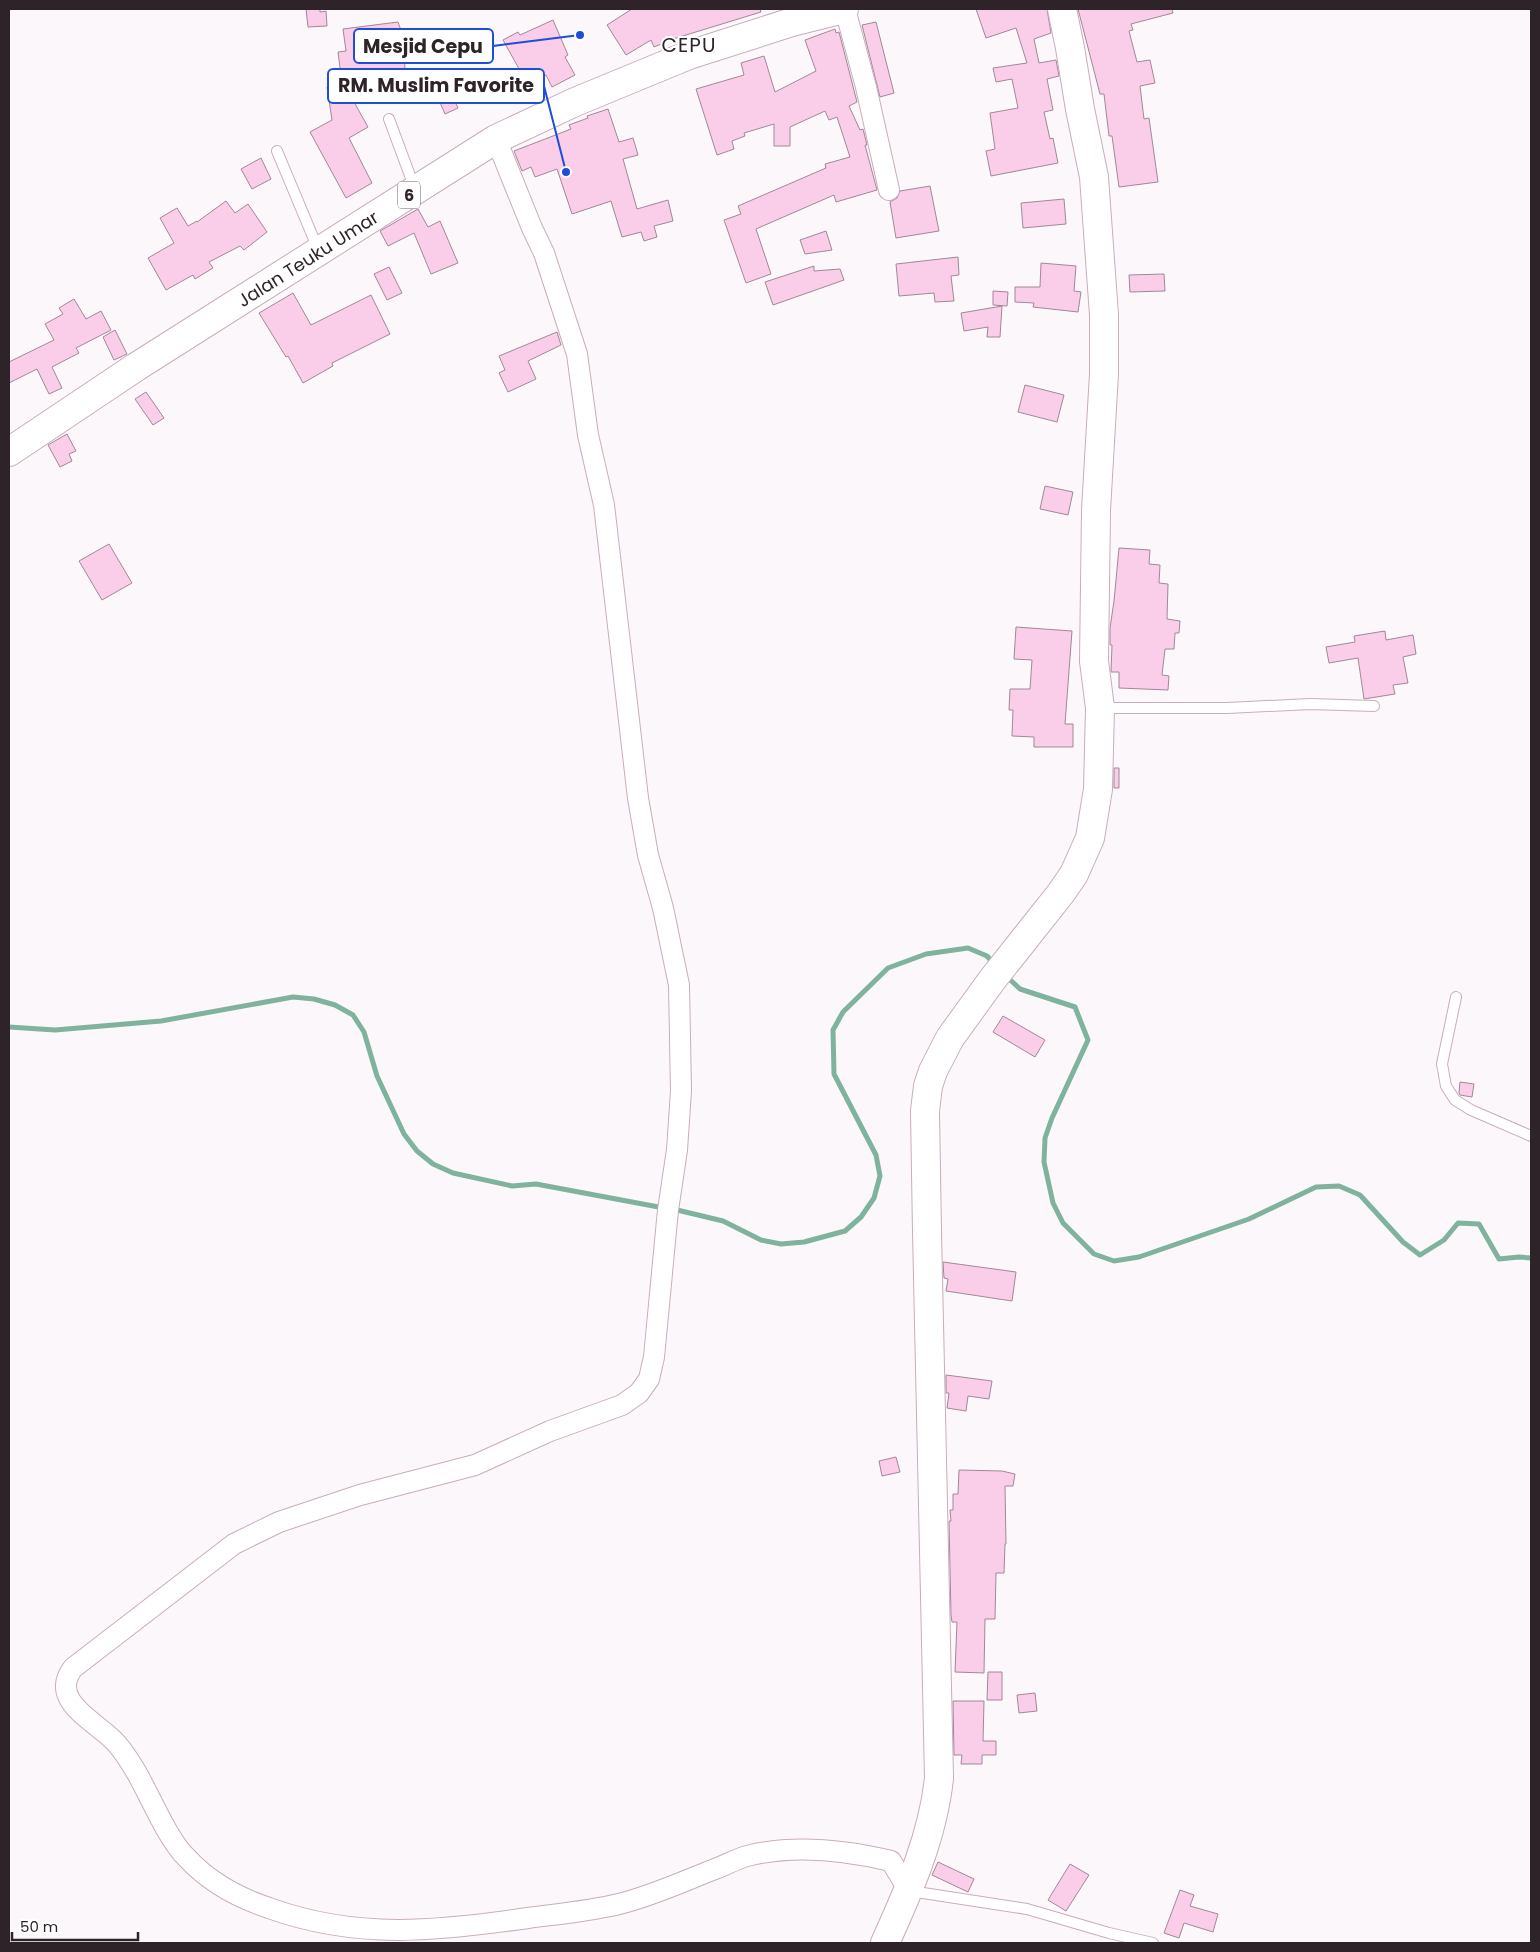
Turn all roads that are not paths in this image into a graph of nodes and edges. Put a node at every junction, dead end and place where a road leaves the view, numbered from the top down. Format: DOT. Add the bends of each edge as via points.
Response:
graph roads {
  1 [pos="845,9"];
  2 [pos="1062,9"];
  3 [pos="389,120"];
  4 [pos="496,139"];
  5 [pos="277,151"];
  6 [pos="889,190"];
  7 [pos="416,191"];
  8 [pos="319,250"];
  9 [pos="9,452"];
  10 [pos="1374,706"];
  11 [pos="1100,708"];
  12 [pos="1456,997"];
  13 [pos="1531,1136"];
  14 [pos="908,1891"];
  15 [pos="885,1943"];
  16 [pos="1153,1943"];
  1 -- 4 [label="main road, Jalan Teuku Umar / 6" via="792,22 689,55"];
  1 -- 6 [label="street"];
  2 -- 11 [label="main road" via="1094,177 1104,315 1094,661"];
  3 -- 7 [label="lane"];
  4 -- 7 [label="main road, Jalan Teuku Umar / 6"];
  4 -- 14 [label="street" via="544,252 577,354 588,435 604,505 638,798 648,856 679,985 681,1091 677,1150 651,1371 639,1393 622,1405 550,1431 475,1465 279,1522 234,1544 73,1668 68,1675 66,1690 72,1704 114,1741 134,1767 187,1859 208,1877 242,1898 296,1918 351,1928 397,1931 478,1926 620,1904 746,1856 781,1851 862,1854 891,1862"];
  5 -- 8 [label="lane"];
  7 -- 8 [label="main road, Jalan Teuku Umar / 6"];
  8 -- 9 [label="main road, Jalan Teuku Umar / 6"];
  10 -- 11 [label="lane"];
  11 -- 14 [label="main road" via="1096,807 1090,838 1074,874 950,1038 928,1086 925,1111 926,1232 939,1778 931,1825"];
  12 -- 13 [label="lane" via="1442,1064 1446,1086 1455,1100 1463,1105"];
  14 -- 15 [label="main road"];
  14 -- 16 [label="lane" via="1027,1908"];
}
